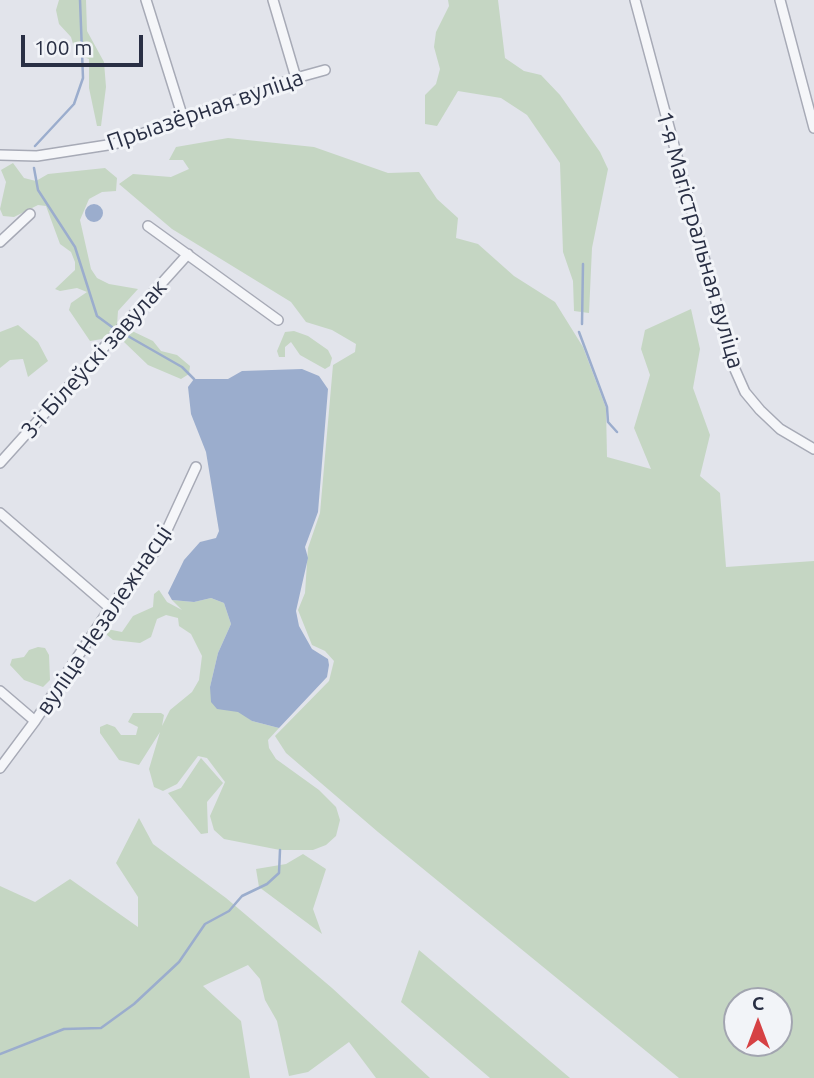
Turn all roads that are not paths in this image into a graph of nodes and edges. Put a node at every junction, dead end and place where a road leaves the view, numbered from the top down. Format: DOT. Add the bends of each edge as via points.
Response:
graph roads {
  1 [pos="146,0"];
  2 [pos="273,0"];
  3 [pos="635,0"];
  4 [pos="780,0"];
  5 [pos="325,71"];
  6 [pos="296,78"];
  7 [pos="183,118"];
  8 [pos="814,128"];
  9 [pos="0,155"];
  10 [pos="30,214"];
  11 [pos="149,226"];
  12 [pos="0,242"];
  13 [pos="188,254"];
  14 [pos="278,320"];
  15 [pos="814,449"];
  16 [pos="0,463"];
  17 [pos="196,467"];
  18 [pos="0,513"];
  19 [pos="110,608"];
  20 [pos="0,691"];
  21 [pos="35,721"];
  22 [pos="0,768"];
  1 -- 7 [label="street"];
  2 -- 6 [label="street"];
  3 -- 15 [label="street, 1-я Магістральная вуліца" via="733,365 745,392 760,410 780,429"];
  4 -- 8 [label="street"];
  5 -- 6 [label="street, Прыазёрная вуліца"];
  6 -- 7 [label="street, Прыазёрная вуліца"];
  7 -- 9 [label="street, Прыазёрная вуліца" via="114,144 37,156"];
  10 -- 12 [label="street"];
  11 -- 13 [label="street"];
  13 -- 14 [label="street"];
  13 -- 16 [label="street, 3-і Білеўскі завулак"];
  17 -- 19 [label="street, вуліца Незалежнасці" via="160,545"];
  18 -- 19 [label="street"];
  19 -- 21 [label="street, вуліца Незалежнасці"];
  20 -- 21 [label="street"];
  21 -- 22 [label="street, вуліца Незалежнасці"];
}
